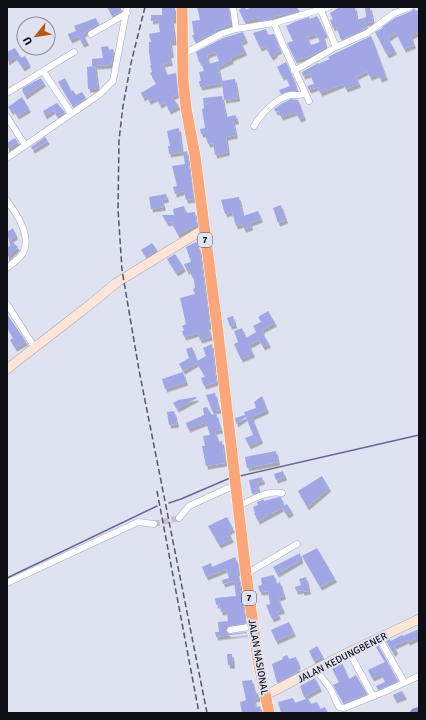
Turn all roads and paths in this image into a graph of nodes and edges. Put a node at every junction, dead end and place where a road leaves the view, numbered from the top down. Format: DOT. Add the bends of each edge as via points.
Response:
graph roads {
  1 [pos="182,7"];
  2 [pos="234,7"];
  3 [pos="329,7"];
  4 [pos="390,7"];
  5 [pos="410,7"];
  6 [pos="320,9"];
  7 [pos="127,10"];
  8 [pos="393,14"];
  9 [pos="274,23"];
  10 [pos="236,29"];
  11 [pos="91,34"];
  12 [pos="336,47"];
  13 [pos="74,52"];
  14 [pos="182,55"];
  15 [pos="43,71"];
  16 [pos="294,71"];
  17 [pos="7,93"];
  18 [pos="305,93"];
  19 [pos="309,101"];
  20 [pos="70,113"];
  21 [pos="7,117"];
  22 [pos="254,126"];
  23 [pos="25,145"];
  24 [pos="7,158"];
  25 [pos="7,201"];
  26 [pos="204,229"];
  27 [pos="7,268"];
  28 [pos="7,304"];
  29 [pos="35,348"];
  30 [pos="7,369"];
  31 [pos="235,480"];
  32 [pos="282,493"];
  33 [pos="238,506"];
  34 [pos="179,518"];
  35 [pos="154,524"];
  36 [pos="298,544"];
  37 [pos="246,574"];
  38 [pos="7,583"];
  39 [pos="419,619"];
  40 [pos="254,626"];
  41 [pos="230,630"];
  42 [pos="379,638"];
  43 [pos="348,652"];
  44 [pos="316,670"];
  45 [pos="419,676"];
  46 [pos="404,682"];
  47 [pos="266,695"];
  48 [pos="374,696"];
  49 [pos="269,713"];
  1 -- 14 [label="highway, 7"];
  2 -- 10 [label="street"];
  3 -- 6 [label="street"];
  4 -- 8 [label="street"];
  5 -- 8 [label="street"];
  6 -- 9 [label="street"];
  6 -- 12 [label="street"];
  7 -- 11 [label="street"];
  7 -- 20 [label="street" via="113,81 100,94"];
  8 -- 12 [label="street" via="367,33"];
  9 -- 10 [label="street"];
  9 -- 16 [label="street"];
  10 -- 14 [label="street" via="221,34"];
  12 -- 16 [label="street"];
  13 -- 15 [label="street"];
  14 -- 26 [label="highway, 7" via="186,108"];
  15 -- 17 [label="street"];
  15 -- 20 [label="street"];
  16 -- 18 [label="street"];
  18 -- 19 [label="street"];
  18 -- 22 [label="street" via="301,96 287,96 267,108"];
  20 -- 23 [label="street"];
  21 -- 23 [label="street"];
  23 -- 24 [label="street"];
  25 -- 27 [label="street" via="26,236 22,253"];
  26 -- 29 [label="main road" via="116,283"];
  26 -- 31 [label="highway, 7"];
  28 -- 29 [label="street"];
  29 -- 30 [label="main road"];
  31 -- 33 [label="highway, JALAN NASIONAL / 7"];
  31 -- 34 [label="street" via="189,506"];
  32 -- 33 [label="street" via="268,493"];
  33 -- 37 [label="highway, JALAN NASIONAL / 7"];
  35 -- 38 [label="street" via="138,522"];
  36 -- 37 [label="street"];
  37 -- 40 [label="highway, JALAN NASIONAL / 7"];
  39 -- 42 [label="main road, JALAN KEDUNGBENER"];
  40 -- 41 [label="street"];
  40 -- 47 [label="highway, JALAN NASIONAL / 7"];
  42 -- 43 [label="main road, JALAN KEDUNGBENER"];
  42 -- 46 [label="street"];
  43 -- 44 [label="main road, JALAN KEDUNGBENER"];
  43 -- 48 [label="street"];
  44 -- 47 [label="main road, JALAN KEDUNGBENER"];
  44 -- 48 [label="street" via="330,688 339,707 346,708"];
  45 -- 46 [label="street"];
  46 -- 48 [label="street"];
  47 -- 49 [label="highway, JALAN NASIONAL / 7"];
}
